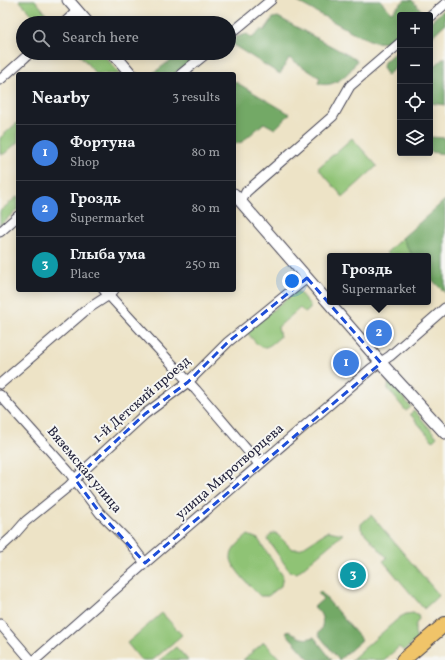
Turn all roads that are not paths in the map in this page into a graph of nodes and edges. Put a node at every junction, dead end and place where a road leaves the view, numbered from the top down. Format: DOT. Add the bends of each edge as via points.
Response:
graph roads {
  1 [pos="68,0"];
  2 [pos="271,0"];
  3 [pos="445,4"];
  4 [pos="77,11"];
  5 [pos="433,14"];
  6 [pos="72,16"];
  7 [pos="82,16"];
  8 [pos="236,29"];
  9 [pos="397,46"];
  10 [pos="22,60"];
  11 [pos="119,60"];
  12 [pos="198,60"];
  13 [pos="129,72"];
  14 [pos="183,72"];
  15 [pos="0,80"];
  16 [pos="237,198"];
  17 [pos="16,218"];
  18 [pos="0,232"];
  19 [pos="307,278"];
  20 [pos="109,292"];
  21 [pos="327,301"];
  22 [pos="331,305"];
  23 [pos="445,308"];
  24 [pos="381,363"];
  25 [pos="188,382"];
  26 [pos="0,384"];
  27 [pos="0,395"];
  28 [pos="445,433"];
  29 [pos="259,464"];
  30 [pos="75,479"];
  31 [pos="0,548"];
  32 [pos="145,563"];
  33 [pos="0,624"];
  34 [pos="445,624"];
  35 [pos="31,660"];
  36 [pos="35,660"];
  37 [pos="403,660"];
  1 -- 4 [label="street"];
  2 -- 8 [label="street"];
  3 -- 5 [label="street"];
  4 -- 6 [label="street"];
  4 -- 7 [label="street"];
  9 -- 16 [label="street" via="350,86 333,116"];
  10 -- 15 [label="street"];
  11 -- 13 [label="street"];
  12 -- 14 [label="street"];
  16 -- 19 [label="street"];
  17 -- 18 [label="street"];
  19 -- 21 [label="street"];
  19 -- 25 [label="street, 1-й Детский проезд" via="228,342"];
  20 -- 25 [label="street"];
  20 -- 26 [label="street"];
  22 -- 24 [label="street"];
  23 -- 24 [label="street, улица Миротворцева"];
  24 -- 28 [label="street"];
  24 -- 29 [label="street, улица Миротворцева"];
  25 -- 29 [label="street"];
  25 -- 30 [label="street, 1-й Детский проезд" via="145,414"];
  27 -- 30 [label="street, Вяземская улица"];
  29 -- 32 [label="street, улица Миротворцева"];
  30 -- 31 [label="street, 1-й Детский проезд" via="26,521"];
  30 -- 32 [label="street, Вяземская улица" via="100,513 129,542"];
  32 -- 36 [label="street, улица Миротворцева"];
  33 -- 35 [label="street"];
  34 -- 37 [label="main road"];
}
